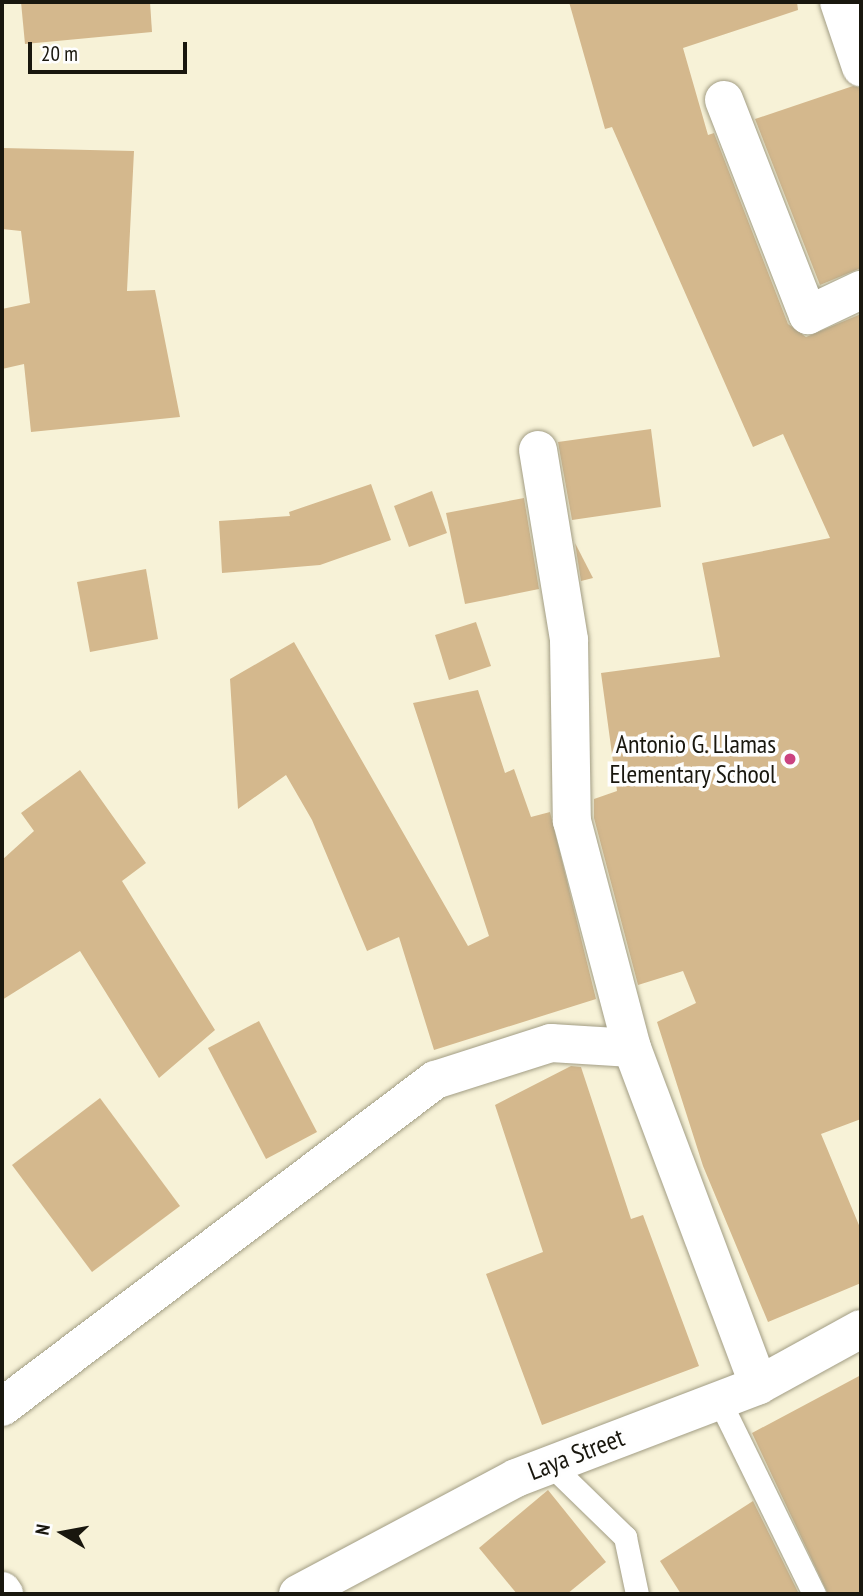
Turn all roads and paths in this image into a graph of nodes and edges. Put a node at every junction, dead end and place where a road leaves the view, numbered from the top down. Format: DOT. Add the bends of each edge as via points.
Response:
graph roads {
  1 [pos="839,2"];
  2 [pos="861,67"];
  3 [pos="724,100"];
  4 [pos="861,289"];
  5 [pos="538,450"];
  6 [pos="632,1048"];
  7 [pos="861,1329"];
  8 [pos="759,1385"];
  9 [pos="719,1400"];
  10 [pos="2,1407"];
  11 [pos="550,1464"];
  12 [pos="298,1594"];
  13 [pos="637,1594"];
  14 [pos="814,1594"];
  1 -- 2 [label="street"];
  3 -- 4 [label="street" via="808,315"];
  5 -- 6 [label="street" via="569,640 572,821"];
  6 -- 8 [label="street"];
  6 -- 10 [label="street" via="551,1043 435,1080"];
  7 -- 8 [label="street, Laya Street"];
  8 -- 9 [label="street, Laya Street"];
  9 -- 11 [label="street, Laya Street"];
  9 -- 14 [label="lane"];
  11 -- 12 [label="street, Laya Street"];
  11 -- 13 [label="lane" via="625,1537"];
}
